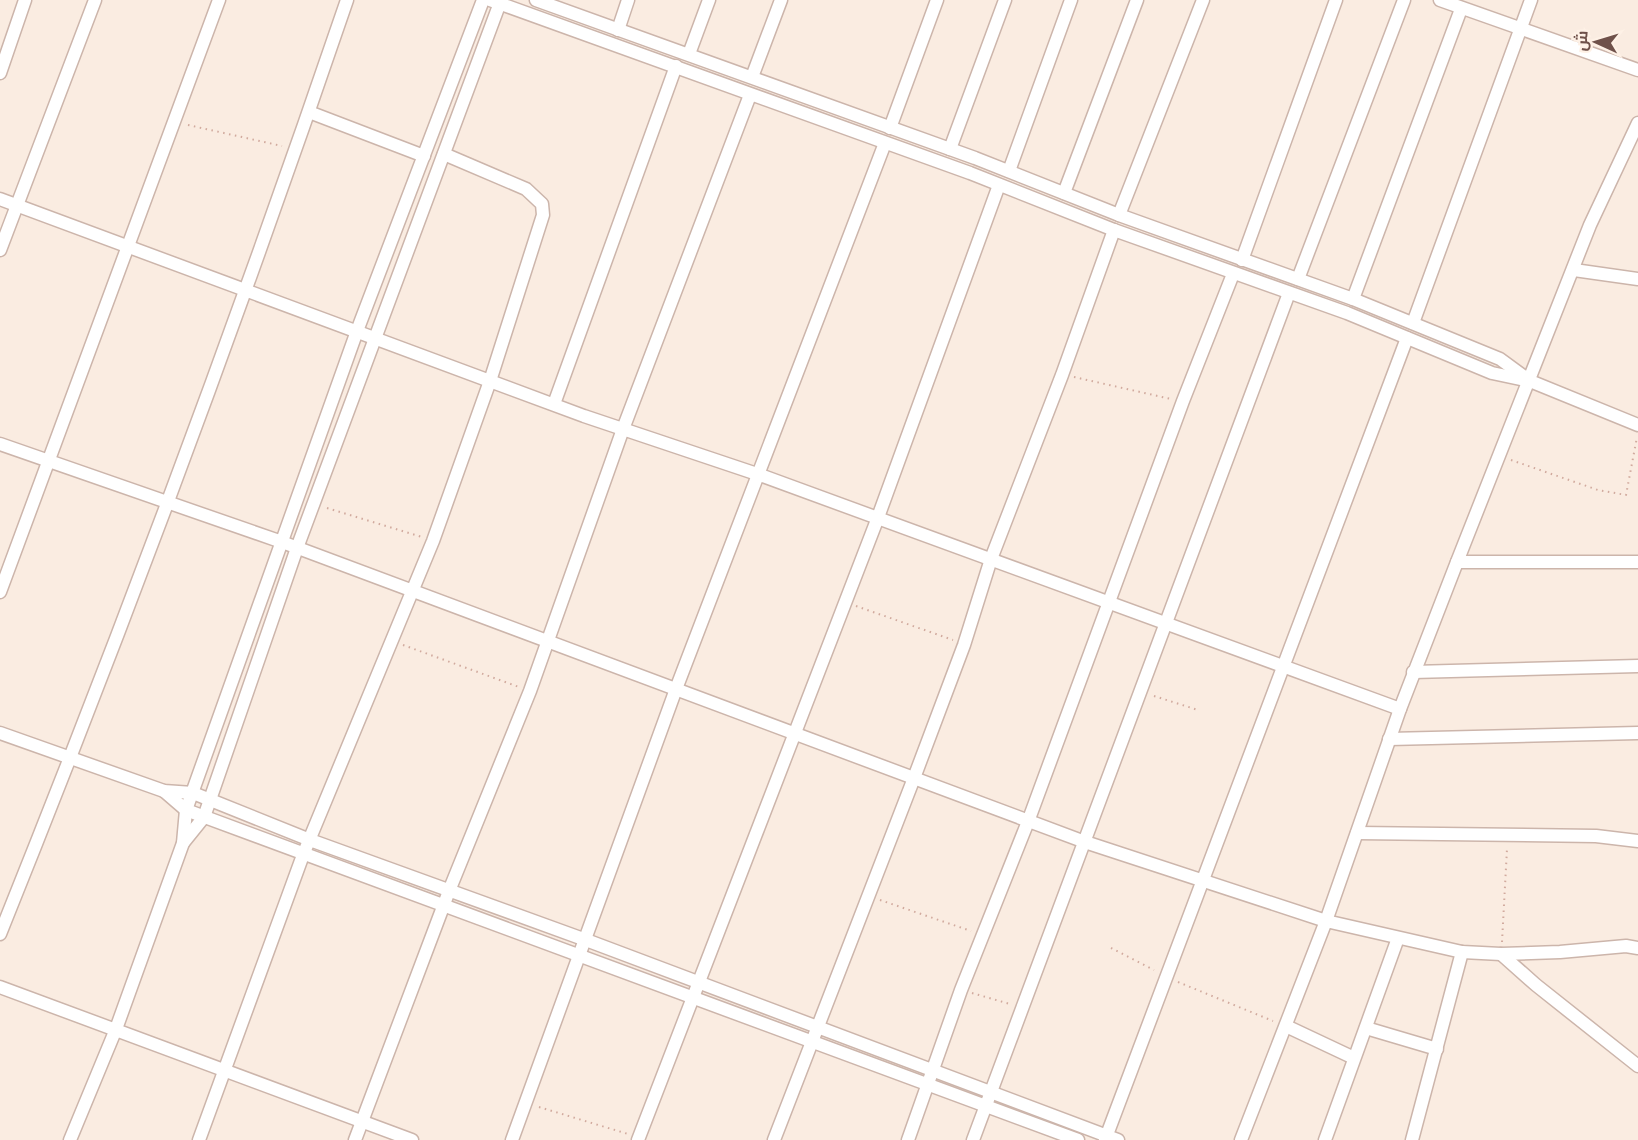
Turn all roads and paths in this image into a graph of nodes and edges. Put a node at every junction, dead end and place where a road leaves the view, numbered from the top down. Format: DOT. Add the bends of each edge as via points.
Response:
graph roads {
  1 [pos="25,0"];
  2 [pos="95,0"];
  3 [pos="219,0"];
  4 [pos="347,0"];
  5 [pos="483,0"];
  6 [pos="536,0"];
  7 [pos="628,0"];
  8 [pos="709,0"];
  9 [pos="781,0"];
  10 [pos="937,0"];
  11 [pos="1005,0"];
  12 [pos="1071,0"];
  13 [pos="1137,0"];
  14 [pos="1203,0"];
  15 [pos="1336,0"];
  16 [pos="1404,0"];
  17 [pos="1440,0"];
  18 [pos="1531,0"];
  19 [pos="497,1"];
  20 [pos="1461,9"];
  21 [pos="1521,28"];
  22 [pos="618,30"];
  23 [pos="689,54"];
  24 [pos="676,66"];
  25 [pos="1638,70"];
  26 [pos="0,73"];
  27 [pos="752,77"];
  28 [pos="750,95"];
  29 [pos="833,108"];
  30 [pos="309,112"];
  31 [pos="175,121"];
  32 [pos="828,122"];
  33 [pos="1638,123"];
  34 [pos="890,128"];
  35 [pos="885,143"];
  36 [pos="296,149"];
  37 [pos="950,149"];
  38 [pos="444,154"];
  39 [pos="424,156"];
  40 [pos="1009,171"];
  41 [pos="999,185"];
  42 [pos="1064,194"];
  43 [pos="0,200"];
  44 [pos="17,206"];
  45 [pos="1119,215"];
  46 [pos="1114,230"];
  47 [pos="1194,243"];
  48 [pos="128,245"];
  49 [pos="0,250"];
  50 [pos="1188,257"];
  51 [pos="1242,260"];
  52 [pos="1574,270"];
  53 [pos="1233,274"];
  54 [pos="1298,279"];
  55 [pos="1638,279"];
  56 [pos="246,290"];
  57 [pos="1289,293"];
  58 [pos="1353,299"];
  59 [pos="1413,323"];
  60 [pos="357,331"];
  61 [pos="375,338"];
  62 [pos="1407,338"];
  63 [pos="1062,375"];
  64 [pos="490,381"];
  65 [pos="1530,381"];
  66 [pos="1182,401"];
  67 [pos="554,404"];
  68 [pos="1638,425"];
  69 [pos="623,429"];
  70 [pos="1638,434"];
  71 [pos="0,444"];
  72 [pos="1500,456"];
  73 [pos="46,461"];
  74 [pos="760,476"];
  75 [pos="167,502"];
  76 [pos="315,504"];
  77 [pos="877,520"];
  78 [pos="433,541"];
  79 [pos="282,542"];
  80 [pos="297,548"];
  81 [pos="991,560"];
  82 [pos="1456,562"];
  83 [pos="1638,562"];
  84 [pos="0,592"];
  85 [pos="414,592"];
  86 [pos="844,602"];
  87 [pos="1107,603"];
  88 [pos="1167,624"];
  89 [pos="392,641"];
  90 [pos="548,641"];
  91 [pos="964,645"];
  92 [pos="1284,665"];
  93 [pos="1638,666"];
  94 [pos="1413,672"];
  95 [pos="676,689"];
  96 [pos="530,692"];
  97 [pos="1142,692"];
  98 [pos="1400,709"];
  99 [pos="1198,710"];
  100 [pos="0,733"];
  101 [pos="793,733"];
  102 [pos="1638,733"];
  103 [pos="1389,739"];
  104 [pos="71,758"];
  105 [pos="914,778"];
  106 [pos="164,791"];
  107 [pos="193,793"];
  108 [pos="210,800"];
  109 [pos="186,810"];
  110 [pos="204,817"];
  111 [pos="1029,819"];
  112 [pos="1357,832"];
  113 [pos="1507,835"];
  114 [pos="309,840"];
  115 [pos="1638,841"];
  116 [pos="1084,842"];
  117 [pos="183,843"];
  118 [pos="303,855"];
  119 [pos="1202,882"];
  120 [pos="449,891"];
  121 [pos="868,896"];
  122 [pos="444,905"];
  123 [pos="1326,921"];
  124 [pos="0,934"];
  125 [pos="982,935"];
  126 [pos="1398,938"];
  127 [pos="586,940"];
  128 [pos="1112,948"];
  129 [pos="1638,948"];
  130 [pos="1462,952"];
  131 [pos="1501,954"];
  132 [pos="580,955"];
  133 [pos="1168,977"];
  134 [pos="701,983"];
  135 [pos="0,987"];
  136 [pos="961,990"];
  137 [pos="695,997"];
  138 [pos="1024,1007"];
  139 [pos="818,1026"];
  140 [pos="1286,1026"];
  141 [pos="1366,1028"];
  142 [pos="116,1029"];
  143 [pos="812,1041"];
  144 [pos="1437,1049"];
  145 [pos="1354,1058"];
  146 [pos="1638,1066"];
  147 [pos="223,1070"];
  148 [pos="933,1070"];
  149 [pos="928,1085"];
  150 [pos="993,1093"];
  151 [pos="525,1103"];
  152 [pos="987,1106"];
  153 [pos="362,1121"];
  154 [pos="639,1139"];
  155 [pos="1110,1139"];
  156 [pos="70,1140"];
  157 [pos="199,1140"];
  158 [pos="355,1140"];
  159 [pos="412,1140"];
  160 [pos="512,1140"];
  161 [pos="774,1140"];
  162 [pos="908,1140"];
  163 [pos="973,1140"];
  164 [pos="1078,1140"];
  165 [pos="1241,1140"];
  166 [pos="1325,1140"];
  167 [pos="1412,1140"];
  1 -- 26 [label="street"];
  2 -- 44 [label="street"];
  3 -- 31 [label="street"];
  4 -- 30 [label="street"];
  5 -- 39 [label="street"];
  6 -- 22 [label="street"];
  7 -- 22 [label="street"];
  8 -- 23 [label="street"];
  9 -- 27 [label="street"];
  10 -- 34 [label="street"];
  11 -- 37 [label="street"];
  12 -- 40 [label="street"];
  13 -- 42 [label="street"];
  14 -- 45 [label="street"];
  15 -- 51 [label="street"];
  16 -- 54 [label="street"];
  17 -- 20 [label="street"];
  18 -- 21 [label="street"];
  19 -- 24 [label="street"];
  19 -- 38 [label="street"];
  20 -- 21 [label="street"];
  20 -- 58 [label="street"];
  21 -- 25 [label="street"];
  21 -- 59 [label="street"];
  22 -- 23 [label="street"];
  23 -- 27 [label="street"];
  24 -- 28 [label="street"];
  24 -- 67 [label="street"];
  27 -- 29 [label="street"];
  28 -- 32 [label="street"];
  28 -- 69 [label="street"];
  29 -- 32 [label="street"];
  29 -- 34 [label="street"];
  30 -- 36 [label="street"];
  30 -- 39 [label="street"];
  31 -- 36 [label="path"];
  31 -- 48 [label="street"];
  32 -- 35 [label="street"];
  33 -- 52 [label="street" via="1608,182"];
  34 -- 37 [label="street"];
  35 -- 41 [label="street"];
  35 -- 74 [label="street"];
  36 -- 56 [label="street"];
  37 -- 40 [label="street"];
  38 -- 61 [label="street"];
  38 -- 64 [label="street" via="526,189 542,204 543,215"];
  39 -- 60 [label="street"];
  40 -- 42 [label="street"];
  41 -- 46 [label="street"];
  41 -- 77 [label="street"];
  42 -- 45 [label="street"];
  43 -- 44 [label="street"];
  44 -- 48 [label="street"];
  44 -- 49 [label="street"];
  45 -- 47 [label="street"];
  46 -- 50 [label="street"];
  46 -- 63 [label="street"];
  47 -- 50 [label="street"];
  47 -- 51 [label="street"];
  48 -- 56 [label="street"];
  48 -- 73 [label="street"];
  50 -- 53 [label="street"];
  51 -- 54 [label="street"];
  52 -- 55 [label="street"];
  52 -- 65 [label="street"];
  53 -- 57 [label="street"];
  53 -- 66 [label="street"];
  54 -- 58 [label="street"];
  56 -- 60 [label="street"];
  56 -- 75 [label="street"];
  57 -- 62 [label="street"];
  57 -- 88 [label="street"];
  58 -- 59 [label="street"];
  59 -- 65 [label="street" via="1500,359"];
  60 -- 61 [label="street"];
  60 -- 79 [label="street"];
  61 -- 64 [label="street"];
  61 -- 76 [label="street"];
  62 -- 65 [label="street" via="1492,373"];
  62 -- 92 [label="street"];
  63 -- 66 [label="path"];
  63 -- 81 [label="street"];
  64 -- 67 [label="street"];
  64 -- 78 [label="street"];
  65 -- 68 [label="street"];
  65 -- 72 [label="street"];
  66 -- 87 [label="street"];
  67 -- 69 [label="street"];
  69 -- 74 [label="street"];
  69 -- 90 [label="street"];
  70 -- 72 [label="path" via="1626,495 1598,490"];
  71 -- 73 [label="street"];
  72 -- 82 [label="street"];
  73 -- 75 [label="street"];
  73 -- 84 [label="street"];
  74 -- 77 [label="street"];
  74 -- 95 [label="street"];
  75 -- 79 [label="street"];
  75 -- 104 [label="street"];
  76 -- 78 [label="path"];
  76 -- 80 [label="street"];
  77 -- 81 [label="street"];
  77 -- 86 [label="street"];
  78 -- 85 [label="street"];
  79 -- 80 [label="street"];
  79 -- 107 [label="street"];
  80 -- 85 [label="street"];
  80 -- 108 [label="street"];
  81 -- 87 [label="street"];
  81 -- 91 [label="street"];
  82 -- 83 [label="street"];
  82 -- 94 [label="street"];
  85 -- 89 [label="street"];
  85 -- 90 [label="street"];
  86 -- 91 [label="path"];
  86 -- 101 [label="street"];
  87 -- 88 [label="street"];
  87 -- 111 [label="street"];
  88 -- 92 [label="street"];
  88 -- 97 [label="street"];
  89 -- 96 [label="path"];
  89 -- 114 [label="street"];
  90 -- 95 [label="street"];
  90 -- 96 [label="street"];
  91 -- 105 [label="street"];
  92 -- 98 [label="street"];
  92 -- 119 [label="street"];
  93 -- 94 [label="street"];
  94 -- 98 [label="street"];
  95 -- 101 [label="street"];
  95 -- 127 [label="street"];
  96 -- 120 [label="street"];
  97 -- 99 [label="path"];
  97 -- 116 [label="street"];
  98 -- 103 [label="street"];
  100 -- 104 [label="street"];
  101 -- 105 [label="street"];
  101 -- 134 [label="street"];
  102 -- 103 [label="street"];
  103 -- 112 [label="street"];
  104 -- 106 [label="street"];
  104 -- 124 [label="street"];
  105 -- 111 [label="street"];
  105 -- 121 [label="street"];
  106 -- 107 [label="street"];
  106 -- 109 [label="street"];
  107 -- 108 [label="street"];
  107 -- 109 [label="street"];
  108 -- 110 [label="street"];
  108 -- 114 [label="street"];
  109 -- 110 [label="street"];
  109 -- 117 [label="street"];
  110 -- 117 [label="street"];
  110 -- 118 [label="street"];
  111 -- 116 [label="street"];
  111 -- 125 [label="street"];
  112 -- 113 [label="street"];
  112 -- 123 [label="street"];
  113 -- 115 [label="street" via="1596,836"];
  113 -- 131 [label="path"];
  114 -- 118 [label="street"];
  114 -- 120 [label="street"];
  116 -- 119 [label="street"];
  116 -- 138 [label="street"];
  117 -- 142 [label="street"];
  118 -- 122 [label="street"];
  118 -- 147 [label="street"];
  119 -- 123 [label="street"];
  119 -- 133 [label="street"];
  120 -- 122 [label="street"];
  120 -- 127 [label="street"];
  121 -- 125 [label="path"];
  121 -- 139 [label="street"];
  122 -- 132 [label="street"];
  122 -- 153 [label="street"];
  123 -- 126 [label="street"];
  123 -- 140 [label="street"];
  125 -- 136 [label="street"];
  126 -- 130 [label="street"];
  126 -- 141 [label="street"];
  127 -- 132 [label="street"];
  127 -- 134 [label="street"];
  128 -- 133 [label="path"];
  129 -- 131 [label="street"];
  130 -- 131 [label="street"];
  130 -- 144 [label="street"];
  131 -- 146 [label="street"];
  132 -- 137 [label="street"];
  132 -- 151 [label="street"];
  133 -- 140 [label="path"];
  133 -- 155 [label="street"];
  134 -- 137 [label="street"];
  134 -- 139 [label="street"];
  135 -- 142 [label="street"];
  136 -- 138 [label="path"];
  136 -- 148 [label="street"];
  137 -- 143 [label="street"];
  137 -- 154 [label="street"];
  138 -- 150 [label="street"];
  139 -- 143 [label="street"];
  139 -- 148 [label="street"];
  140 -- 145 [label="street"];
  140 -- 165 [label="street"];
  141 -- 144 [label="street"];
  141 -- 145 [label="street"];
  142 -- 147 [label="street"];
  142 -- 156 [label="street"];
  143 -- 149 [label="street"];
  143 -- 161 [label="street"];
  144 -- 167 [label="street"];
  145 -- 166 [label="street"];
  147 -- 153 [label="street"];
  147 -- 157 [label="street"];
  148 -- 149 [label="street"];
  148 -- 150 [label="street"];
  149 -- 152 [label="street"];
  149 -- 162 [label="street"];
  150 -- 152 [label="street"];
  150 -- 155 [label="street"];
  151 -- 154 [label="path"];
  151 -- 160 [label="street"];
  152 -- 163 [label="street"];
  152 -- 164 [label="street"];
  153 -- 158 [label="street"];
  153 -- 159 [label="street"];
}
